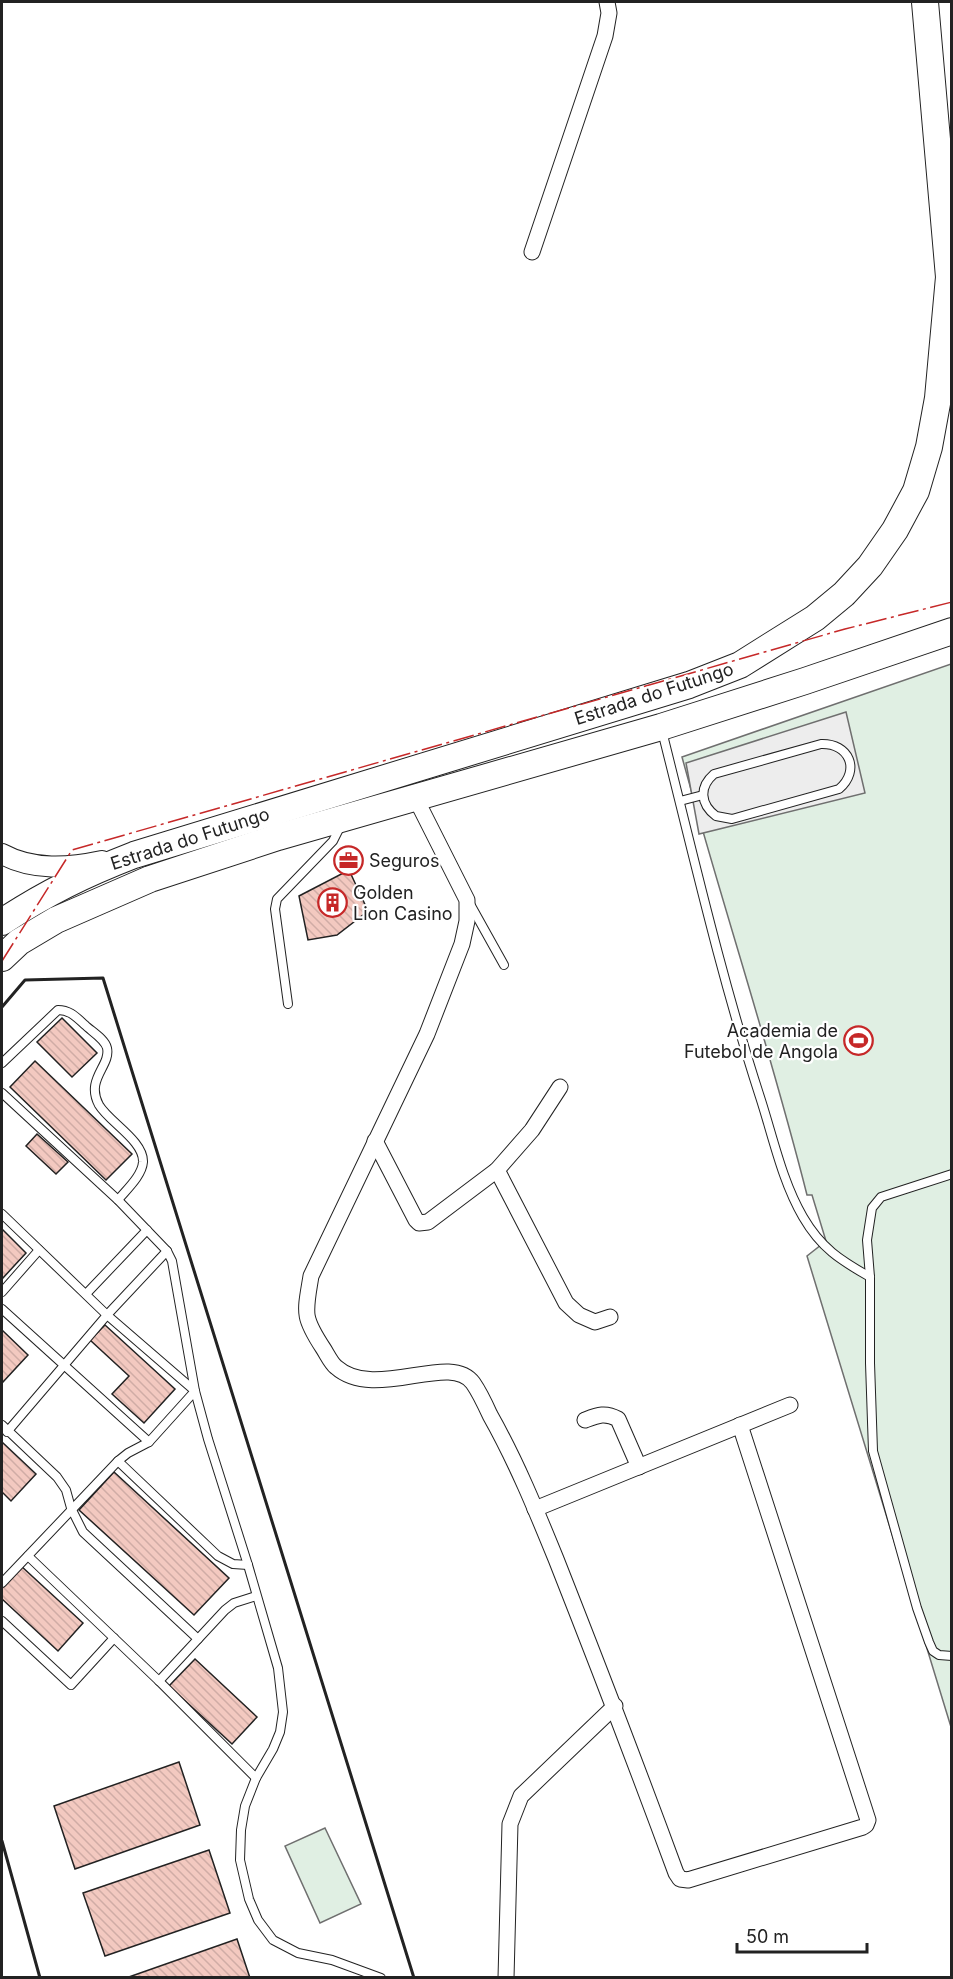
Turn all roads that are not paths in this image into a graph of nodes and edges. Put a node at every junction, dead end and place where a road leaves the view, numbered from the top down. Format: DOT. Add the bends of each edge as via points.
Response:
graph roads {
  1 [pos="607,2"];
  2 [pos="926,2"];
  3 [pos="945,157"];
  4 [pos="532,252"];
  5 [pos="950,283"];
  6 [pos="951,631"];
  7 [pos="661,727"];
  8 [pos="703,795"];
  9 [pos="417,799"];
  10 [pos="680,801"];
  11 [pos="344,819"];
  12 [pos="2,854"];
  13 [pos="134,855"];
  14 [pos="467,900"];
  15 [pos="2,922"];
  16 [pos="2,958"];
  17 [pos="504,965"];
  18 [pos="288,1005"];
  19 [pos="2,1063"];
  20 [pos="560,1087"];
  21 [pos="2,1093"];
  22 [pos="375,1141"];
  23 [pos="497,1170"];
  24 [pos="951,1174"];
  25 [pos="118,1200"];
  26 [pos="2,1214"];
  27 [pos="147,1230"];
  28 [pos="39,1250"];
  29 [pos="167,1251"];
  30 [pos="870,1277"];
  31 [pos="2,1292"];
  32 [pos="86,1294"];
  33 [pos="2,1309"];
  34 [pos="107,1315"];
  35 [pos="610,1317"];
  36 [pos="63,1366"];
  37 [pos="195,1391"];
  38 [pos="790,1405"];
  39 [pos="585,1420"];
  40 [pos="740,1425"];
  41 [pos="4,1428"];
  42 [pos="149,1442"];
  43 [pos="118,1461"];
  44 [pos="639,1467"];
  45 [pos="71,1508"];
  46 [pos="535,1509"];
  47 [pos="28,1556"];
  48 [pos="248,1565"];
  49 [pos="2,1583"];
  50 [pos="256,1596"];
  51 [pos="2,1621"];
  52 [pos="114,1638"];
  53 [pos="198,1639"];
  54 [pos="951,1656"];
  55 [pos="159,1682"];
  56 [pos="615,1706"];
  57 [pos="256,1778"];
  58 [pos="381,1977"];
  59 [pos="506,1977"];
  1 -- 4 [label="street" via="605,36"];
  2 -- 3 [label="main road, Estrada do Futungo"];
  3 -- 5 [label="main road, Estrada do Futungo"];
  5 -- 13 [label="main road, Estrada do Futungo" via="938,398 916,491 870,566 815,618 740,665 689,685"];
  6 -- 7 [label="main road, Estrada do Futungo"];
  7 -- 9 [label="main road, Estrada do Futungo"];
  7 -- 10 [label="lane"];
  8 -- 8 [label="lane" via="714,774 821,744 837,746 850,763 849,778 839,789 732,819 716,816 704,804"];
  8 -- 10 [label="lane"];
  9 -- 11 [label="main road, Estrada do Futungo"];
  9 -- 14 [label="street"];
  10 -- 30 [label="lane" via="735,1017 788,1185 817,1238 837,1258"];
  11 -- 16 [label="main road, Estrada do Futungo" via="150,879 56,920 19,942"];
  11 -- 18 [label="lane" via="333,841 277,899 275,909"];
  12 -- 13 [label="street" via="44,867 91,864"];
  13 -- 15 [label="main road, Estrada do Futungo" via="76,878"];
  14 -- 17 [label="lane"];
  14 -- 22 [label="street" via="462,944 427,1034"];
  19 -- 25 [label="lane" via="58,1010 74,1014 104,1043 107,1052 95,1081 97,1099 136,1144 143,1161 141,1172"];
  20 -- 23 [label="street" via="532,1130"];
  21 -- 25 [label="lane"];
  22 -- 23 [label="street" via="419,1223 428,1222"];
  22 -- 46 [label="street" via="311,1276 306,1312 310,1329 335,1367 353,1377 372,1381 444,1370 458,1372 472,1381 507,1445"];
  23 -- 35 [label="street" via="566,1303 595,1322"];
  24 -- 30 [label="lane" via="881,1197 872,1208 867,1240"];
  25 -- 27 [label="lane"];
  26 -- 28 [label="lane"];
  27 -- 29 [label="lane"];
  27 -- 32 [label="lane"];
  28 -- 31 [label="lane"];
  28 -- 32 [label="lane"];
  29 -- 34 [label="lane"];
  29 -- 37 [label="lane"];
  30 -- 54 [label="lane" via="873,1451 928,1642 939,1655"];
  32 -- 34 [label="lane"];
  33 -- 36 [label="lane"];
  34 -- 36 [label="lane"];
  34 -- 37 [label="lane"];
  36 -- 41 [label="lane"];
  36 -- 42 [label="lane"];
  37 -- 42 [label="lane"];
  37 -- 48 [label="lane"];
  38 -- 40 [label="street"];
  39 -- 44 [label="street" via="602,1413 618,1419"];
  40 -- 44 [label="street"];
  40 -- 56 [label="street" via="868,1820 866,1825 688,1880 680,1879"];
  41 -- 45 [label="lane" via="57,1477"];
  42 -- 43 [label="lane"];
  43 -- 45 [label="lane"];
  43 -- 48 [label="lane" via="218,1556 234,1564"];
  44 -- 46 [label="street"];
  45 -- 47 [label="lane"];
  45 -- 53 [label="lane" via="83,1532"];
  46 -- 56 [label="street"];
  47 -- 49 [label="lane"];
  47 -- 52 [label="lane"];
  48 -- 50 [label="lane"];
  50 -- 53 [label="lane" via="234,1603"];
  50 -- 57 [label="lane" via="278,1668 283,1712 280,1732"];
  51 -- 52 [label="lane" via="71,1685"];
  52 -- 55 [label="lane"];
  53 -- 55 [label="lane"];
  55 -- 57 [label="lane"];
  56 -- 59 [label="street" via="521,1796 514,1810 510,1824"];
  57 -- 58 [label="lane" via="245,1806 240,1860 258,1920 273,1940 298,1953"];
}
